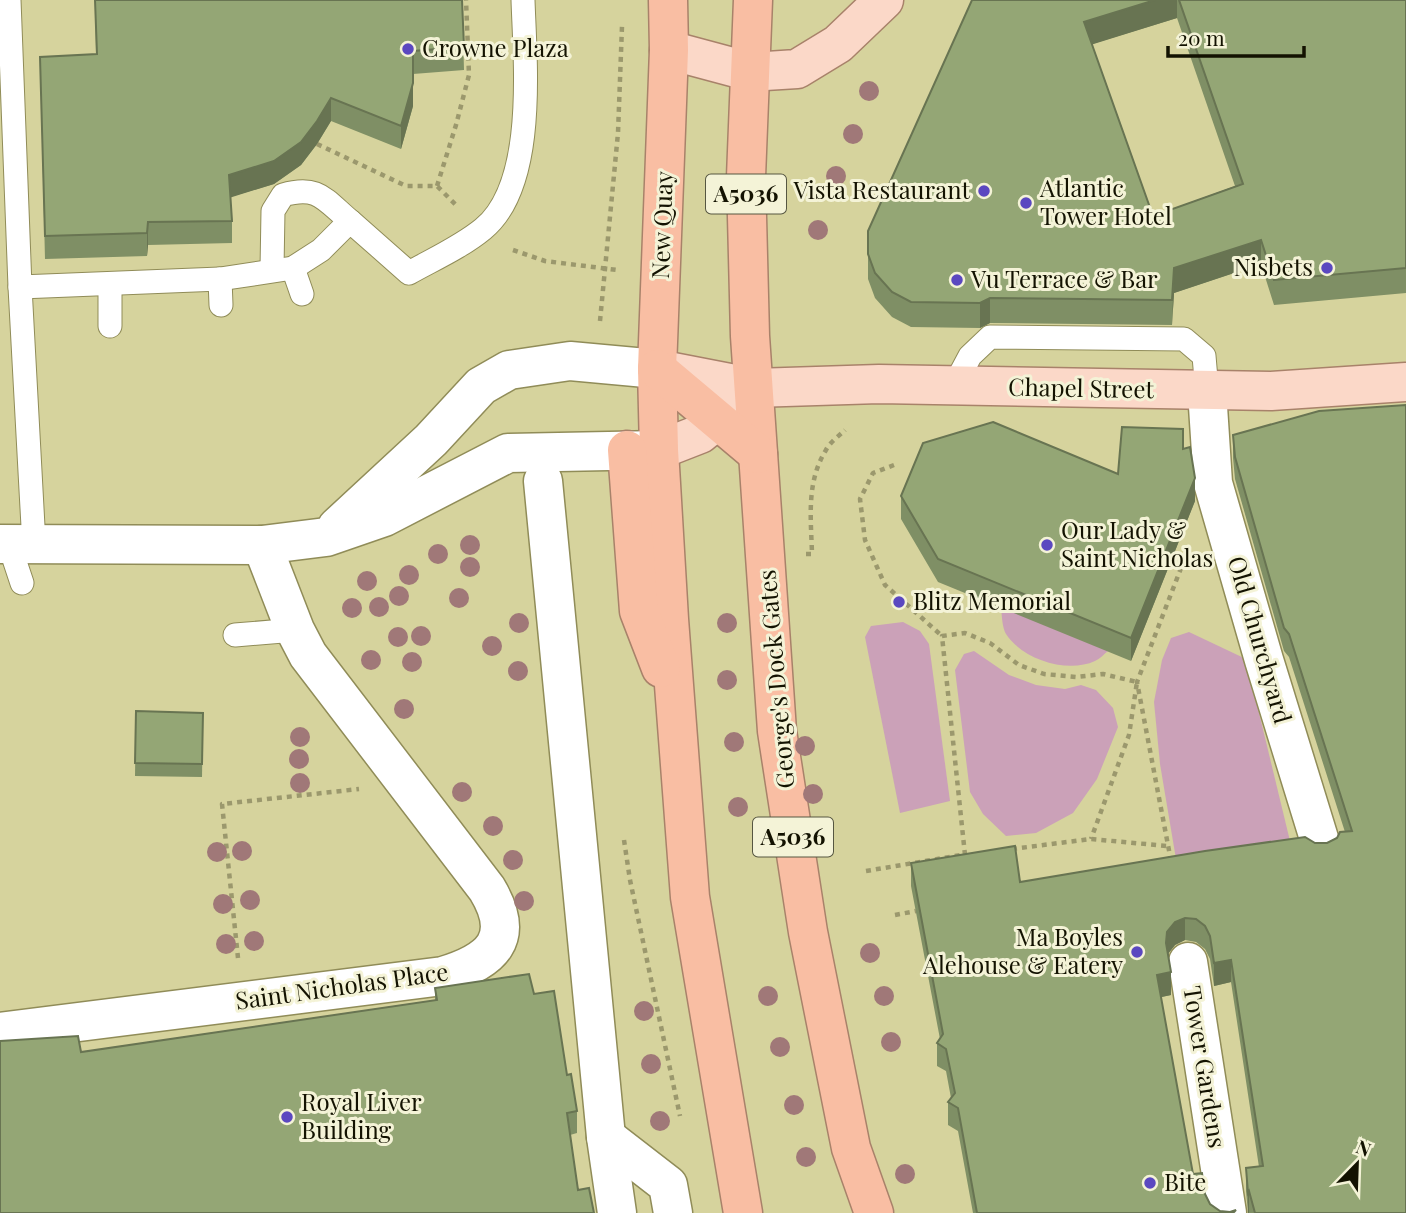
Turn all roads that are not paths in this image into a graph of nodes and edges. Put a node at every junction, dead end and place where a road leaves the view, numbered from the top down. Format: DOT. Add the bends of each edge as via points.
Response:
graph roads {
  1 [pos="9,0"];
  2 [pos="523,0"];
  3 [pos="668,0"];
  4 [pos="753,0"];
  5 [pos="884,0"];
  6 [pos="669,50"];
  7 [pos="751,72"];
  8 [pos="349,221"];
  9 [pos="282,268"];
  10 [pos="220,279"];
  11 [pos="110,285"];
  12 [pos="20,287"];
  13 [pos="302,294"];
  14 [pos="221,305"];
  15 [pos="110,326"];
  16 [pos="657,369"];
  17 [pos="1406,382"];
  18 [pos="954,387"];
  19 [pos="755,388"];
  20 [pos="1207,391"];
  21 [pos="718,419"];
  22 [pos="643,450"];
  23 [pos="758,454"];
  24 [pos="543,481"];
  25 [pos="326,537"];
  26 [pos="15,545"];
  27 [pos="262,545"];
  28 [pos="22,583"];
  29 [pos="295,630"];
  30 [pos="235,635"];
  31 [pos="1321,845"];
  32 [pos="1188,962"];
  33 [pos="0,1032"];
  34 [pos="606,1137"];
  35 [pos="617,1213"];
  36 [pos="673,1213"];
  37 [pos="743,1213"];
  38 [pos="874,1213"];
  39 [pos="1227,1213"];
  1 -- 12 [label="lane"];
  2 -- 8 [label="lane" via="524,129 507,201 484,228 410,273"];
  3 -- 6 [label="highway, New Quay"];
  4 -- 7 [label="highway, A5036"];
  5 -- 7 [label="main road" via="838,44 797,69"];
  6 -- 7 [label="main road"];
  6 -- 16 [label="highway, New Quay"];
  7 -- 19 [label="highway, A5036" via="746,177"];
  8 -- 9 [label="lane" via="321,250"];
  8 -- 9 [label="lane" via="318,194 301,190 283,195 273,211"];
  9 -- 10 [label="lane"];
  9 -- 13 [label="lane"];
  10 -- 11 [label="lane"];
  10 -- 14 [label="lane"];
  11 -- 12 [label="lane"];
  11 -- 15 [label="lane"];
  12 -- 26 [label="lane"];
  16 -- 19 [label="main road"];
  16 -- 21 [label="highway"];
  16 -- 22 [label="highway, New Quay"];
  16 -- 25 [label="street" via="570,361 509,370 481,386 431,440"];
  17 -- 20 [label="main road, Chapel Street"];
  18 -- 19 [label="main road, Chapel Street"];
  18 -- 20 [label="main road, Chapel Street"];
  18 -- 20 [label="lane" via="970,356 990,337 1184,339 1205,356"];
  19 -- 21 [label="main road"];
  19 -- 23 [label="highway, George's Dock Gates / A5036"];
  20 -- 31 [label="street, Old Churchyard" via="1213,483"];
  21 -- 22 [label="main road" via="700,435"];
  21 -- 23 [label="highway"];
  22 -- 25 [label="street" via="508,453 384,517"];
  22 -- 37 [label="highway" via="675,706 690,897"];
  23 -- 38 [label="highway, George's Dock Gates / A5036" via="777,731 808,932 851,1148"];
  24 -- 34 [label="street"];
  25 -- 27 [label="street"];
  26 -- 27 [label="street"];
  26 -- 28 [label="lane"];
  27 -- 29 [label="street, Saint Nicholas Place"];
  29 -- 30 [label="lane"];
  29 -- 33 [label="street, Saint Nicholas Place" via="308,655 487,889 502,928 495,948 464,970 443,976"];
  32 -- 39 [label="street, Tower Gardens"];
  34 -- 35 [label="street"];
  34 -- 36 [label="street" via="668,1185"];
}
